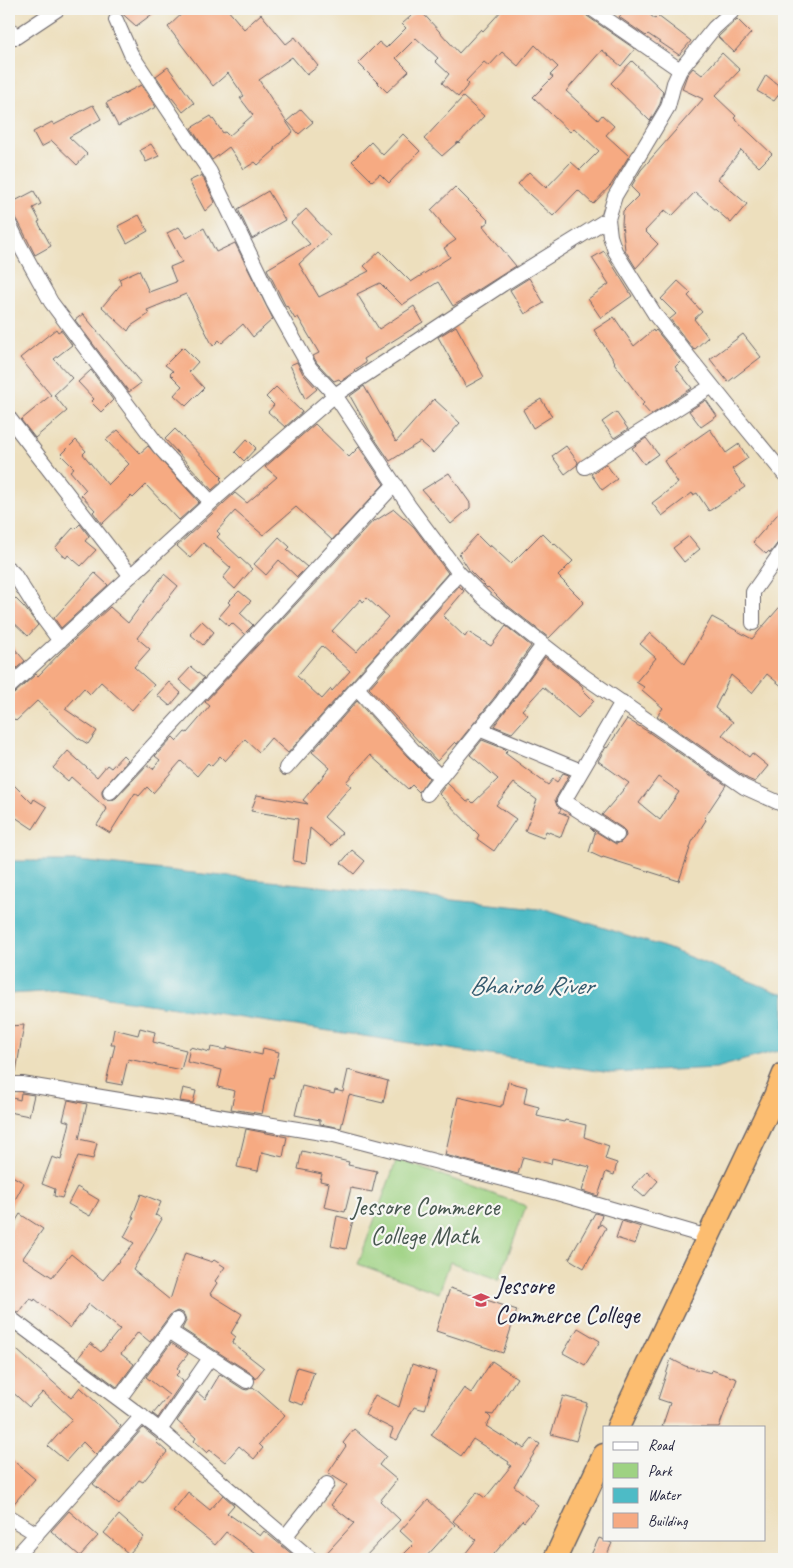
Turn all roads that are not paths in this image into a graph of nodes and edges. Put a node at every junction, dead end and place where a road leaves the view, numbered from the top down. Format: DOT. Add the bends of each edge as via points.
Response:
graph roads {
  1 [pos="58,9"];
  2 [pos="592,9"];
  3 [pos="735,9"];
  4 [pos="116,20"];
  5 [pos="9,28"];
  6 [pos="680,70"];
  7 [pos="608,219"];
  8 [pos="9,223"];
  9 [pos="712,386"];
  10 [pos="335,395"];
  11 [pos="9,418"];
  12 [pos="585,467"];
  13 [pos="784,474"];
  14 [pos="395,484"];
  15 [pos="211,502"];
  16 [pos="784,548"];
  17 [pos="9,569"];
  18 [pos="459,573"];
  19 [pos="131,576"];
  20 [pos="753,622"];
  21 [pos="60,641"];
  22 [pos="543,645"];
  23 [pos="9,687"];
  24 [pos="357,688"];
  25 [pos="622,702"];
  26 [pos="479,729"];
  27 [pos="286,768"];
  28 [pos="581,771"];
  29 [pos="440,777"];
  30 [pos="110,792"];
  31 [pos="427,794"];
  32 [pos="784,805"];
  33 [pos="617,835"];
  34 [pos="784,1074"];
  35 [pos="9,1084"];
  36 [pos="708,1237"];
  37 [pos="9,1317"];
  38 [pos="210,1358"];
  39 [pos="247,1382"];
  40 [pos="119,1399"];
  41 [pos="142,1416"];
  42 [pos="618,1426"];
  43 [pos="160,1430"];
  44 [pos="603,1457"];
  45 [pos="327,1484"];
  46 [pos="9,1517"];
  47 [pos="37,1534"];
  48 [pos="285,1536"];
  49 [pos="14,1559"];
  50 [pos="311,1559"];
  51 [pos="555,1559"];
  1 -- 5 [label="street" via="16,37"];
  2 -- 6 [label="street"];
  3 -- 6 [label="street" via="714,28"];
  4 -- 10 [label="street" via="131,54 210,172 273,302 310,368"];
  6 -- 7 [label="street" via="668,107 615,196"];
  7 -- 9 [label="street" via="615,251 656,316"];
  7 -- 10 [label="street"];
  8 -- 15 [label="street" via="51,302 160,448"];
  9 -- 12 [label="street"];
  9 -- 13 [label="street"];
  10 -- 14 [label="street"];
  10 -- 15 [label="street"];
  11 -- 19 [label="street"];
  14 -- 18 [label="street"];
  14 -- 30 [label="street"];
  15 -- 19 [label="street"];
  16 -- 20 [label="street" via="753,592"];
  17 -- 21 [label="street"];
  18 -- 22 [label="street" via="486,600"];
  18 -- 24 [label="street"];
  19 -- 21 [label="street"];
  21 -- 23 [label="street"];
  22 -- 25 [label="street"];
  22 -- 26 [label="street"];
  24 -- 27 [label="street"];
  24 -- 29 [label="street"];
  25 -- 28 [label="street"];
  25 -- 32 [label="street" via="744,787"];
  26 -- 28 [label="street"];
  26 -- 29 [label="street"];
  28 -- 33 [label="street" via="564,801"];
  29 -- 31 [label="street"];
  34 -- 36 [label="highway"];
  35 -- 36 [label="street" via="334,1135 557,1193"];
  36 -- 42 [label="highway"];
  37 -- 40 [label="street"];
  38 -- 39 [label="street"];
  38 -- 40 [label="street" via="173,1326"];
  38 -- 43 [label="street"];
  40 -- 41 [label="street"];
  41 -- 43 [label="street"];
  41 -- 47 [label="street"];
  43 -- 48 [label="street"];
  44 -- 51 [label="highway"];
  45 -- 48 [label="street"];
  46 -- 47 [label="street"];
  47 -- 49 [label="street"];
  48 -- 50 [label="street"];
}
